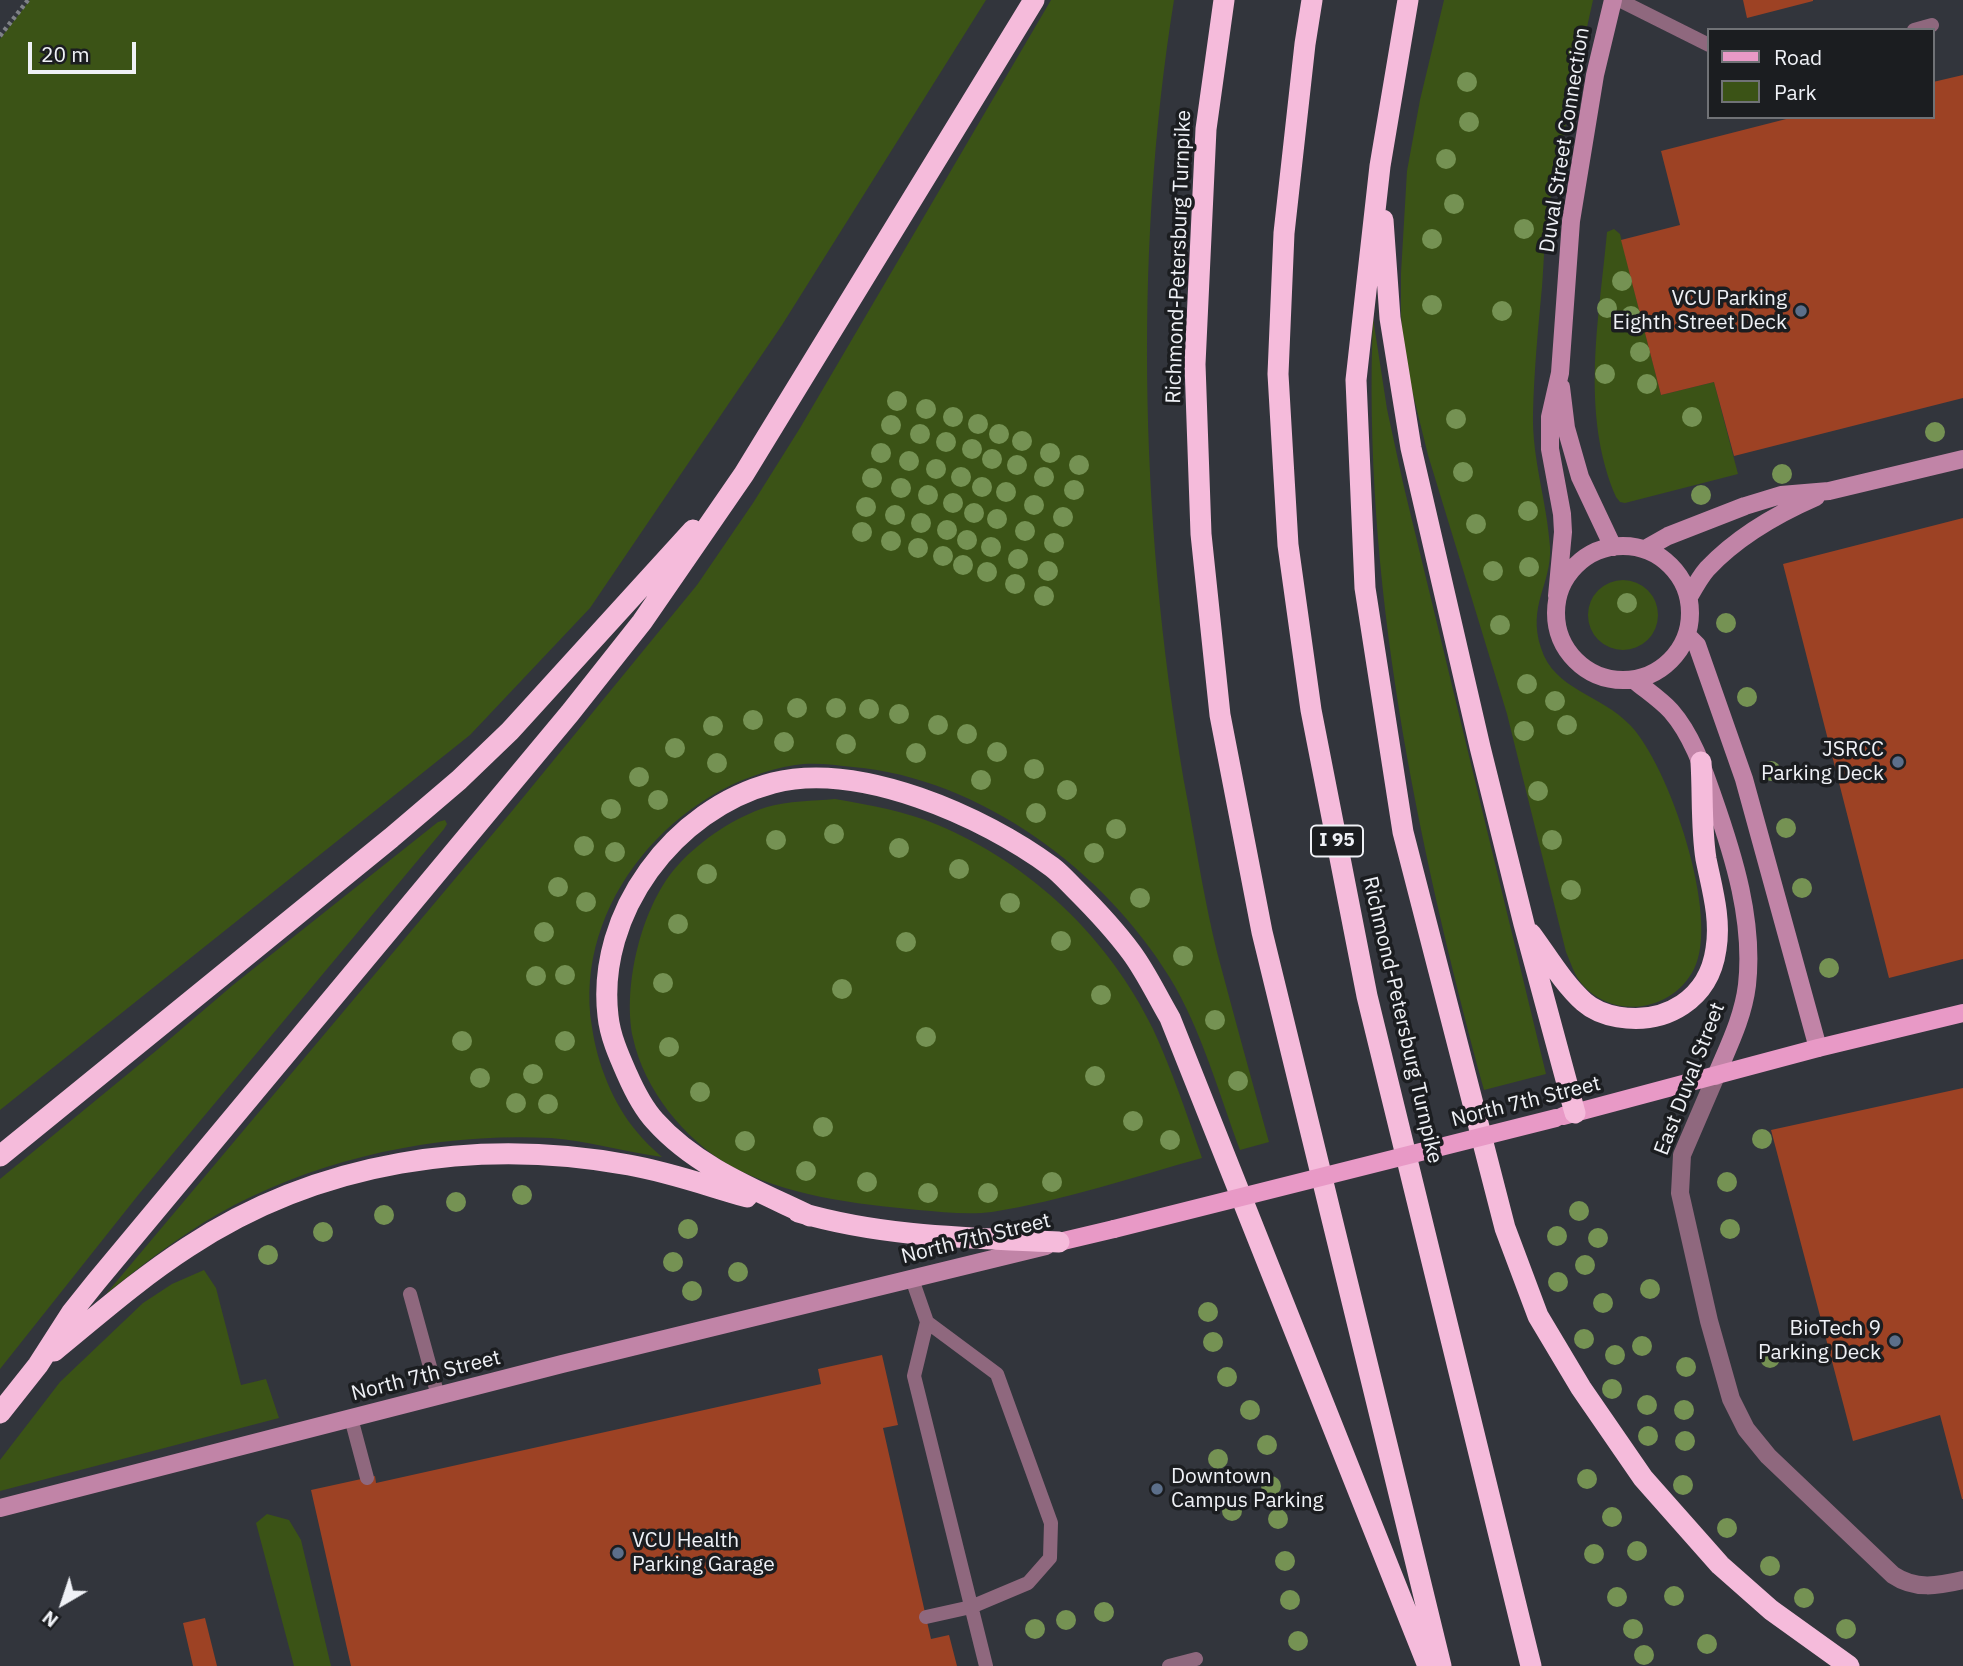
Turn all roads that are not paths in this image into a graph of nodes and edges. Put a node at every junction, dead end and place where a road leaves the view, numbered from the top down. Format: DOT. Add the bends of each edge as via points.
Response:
graph roads {
  1 [pos="1034,0"];
  2 [pos="1224,0"];
  3 [pos="1312,0"];
  4 [pos="1408,0"];
  5 [pos="1613,0"];
  6 [pos="1619,0"];
  7 [pos="1932,25"];
  8 [pos="1921,28"];
  9 [pos="1708,44"];
  10 [pos="1380,166"];
  11 [pos="1560,373"];
  12 [pos="1963,459"];
  13 [pos="744,474"];
  14 [pos="1829,491"];
  15 [pos="1613,547"];
  16 [pos="1645,549"];
  17 [pos="1557,596"];
  18 [pos="1689,597"];
  19 [pos="1687,635"];
  20 [pos="1634,680"];
  21 [pos="1701,762"];
  22 [pos="1524,924"];
  23 [pos="1963,1013"];
  24 [pos="1818,1048"];
  25 [pos="1716,1076"];
  26 [pos="1565,1116"];
  27 [pos="0,1156"];
  28 [pos="810,1216"];
  29 [pos="1059,1242"];
  30 [pos="912,1279"];
  31 [pos="410,1294"];
  32 [pos="927,1322"];
  33 [pos="38,1365"];
  34 [pos="438,1396"];
  35 [pos="0,1413"];
  36 [pos="351,1418"];
  37 [pos="367,1478"];
  38 [pos="0,1508"];
  39 [pos="1963,1580"];
  40 [pos="971,1607"];
  41 [pos="926,1617"];
  42 [pos="1196,1659"];
  43 [pos="986,1666"];
  44 [pos="1169,1666"];
  45 [pos="1428,1666"];
  46 [pos="1441,1666"];
  47 [pos="1531,1666"];
  48 [pos="1849,1666"];
  1 -- 13 [label="highway"];
  2 -- 46 [label="highway, Richmond-Petersburg Turnpike" via="1206,130 1195,364 1201,534 1220,715 1262,932"];
  3 -- 47 [label="highway, Richmond-Petersburg Turnpike / I 95" via="1284,233 1278,374 1288,545 1311,710 1367,996"];
  4 -- 10 [label="highway"];
  5 -- 11 [label="street, Duval Street Connection" via="1595,75 1571,221"];
  6 -- 9 [label="lane"];
  7 -- 8 [label="lane"];
  10 -- 22 [label="highway" via="1399,385"];
  10 -- 48 [label="highway" via="1356,380 1365,588 1403,832 1505,1228 1538,1316 1643,1478 1720,1565 1771,1610"];
  11 -- 15 [label="street, Duval Street Connection" via="1566,428 1580,477"];
  11 -- 17 [label="street, Duval Street Connection" via="1550,417 1550,449 1563,532"];
  12 -- 14 [label="street"];
  13 -- 27 [label="highway" via="545,694 459,780"];
  13 -- 33 [label="highway" via="649,612 570,713 96,1282"];
  14 -- 16 [label="street" via="1781,495 1745,506"];
  14 -- 18 [label="street" via="1784,511 1724,552"];
  15 -- 16 [label="street"];
  15 -- 17 [label="street" via="1581,560 1566,576"];
  16 -- 18 [label="street" via="1665,560"];
  17 -- 20 [label="street" via="1555,619 1573,659 1591,673 1612,680"];
  18 -- 19 [label="street"];
  19 -- 20 [label="street" via="1673,660"];
  19 -- 24 [label="street" via="1697,645 1744,779"];
  20 -- 21 [label="street, East Duval Street" via="1671,711"];
  21 -- 22 [label="highway" via="1706,856 1718,933 1709,971 1687,1002 1650,1019 1608,1015 1586,1003"];
  21 -- 25 [label="street, East Duval Street" via="1742,891 1749,960 1741,1017"];
  22 -- 26 [label="highway"];
  23 -- 24 [label="main road, North 7th Street"];
  24 -- 25 [label="main road, North 7th Street"];
  25 -- 26 [label="main road, North 7th Street"];
  25 -- 39 [label="street, East Duval Street" via="1682,1155 1679,1173 1683,1212 1709,1321 1739,1418 1754,1439 1893,1575 1912,1584 1938,1586"];
  26 -- 29 [label="main road, North 7th Street, bridge"];
  28 -- 29 [label="highway" via="879,1230"];
  28 -- 33 [label="highway" via="664,1173 592,1159 540,1153 482,1154 392,1164 339,1177 249,1212 148,1274"];
  28 -- 45 [label="highway" via="728,1177 683,1147 654,1120 632,1087 618,1054 608,1016 608,986 612,947 639,885 686,830 710,809 743,792 775,782 834,778 939,804 995,831 1053,867 1132,953 1170,1018"];
  29 -- 30 [label="street, North 7th Street"];
  30 -- 32 [label="lane"];
  30 -- 34 [label="street, North 7th Street"];
  31 -- 34 [label="lane"];
  32 -- 40 [label="lane" via="914,1376"];
  32 -- 40 [label="lane" via="997,1374 1051,1523 1050,1558 1028,1583"];
  33 -- 35 [label="highway"];
  34 -- 36 [label="street, North 7th Street"];
  36 -- 37 [label="lane"];
  36 -- 38 [label="street, North 7th Street"];
  40 -- 41 [label="lane"];
  40 -- 43 [label="lane"];
  42 -- 44 [label="lane"];
}
